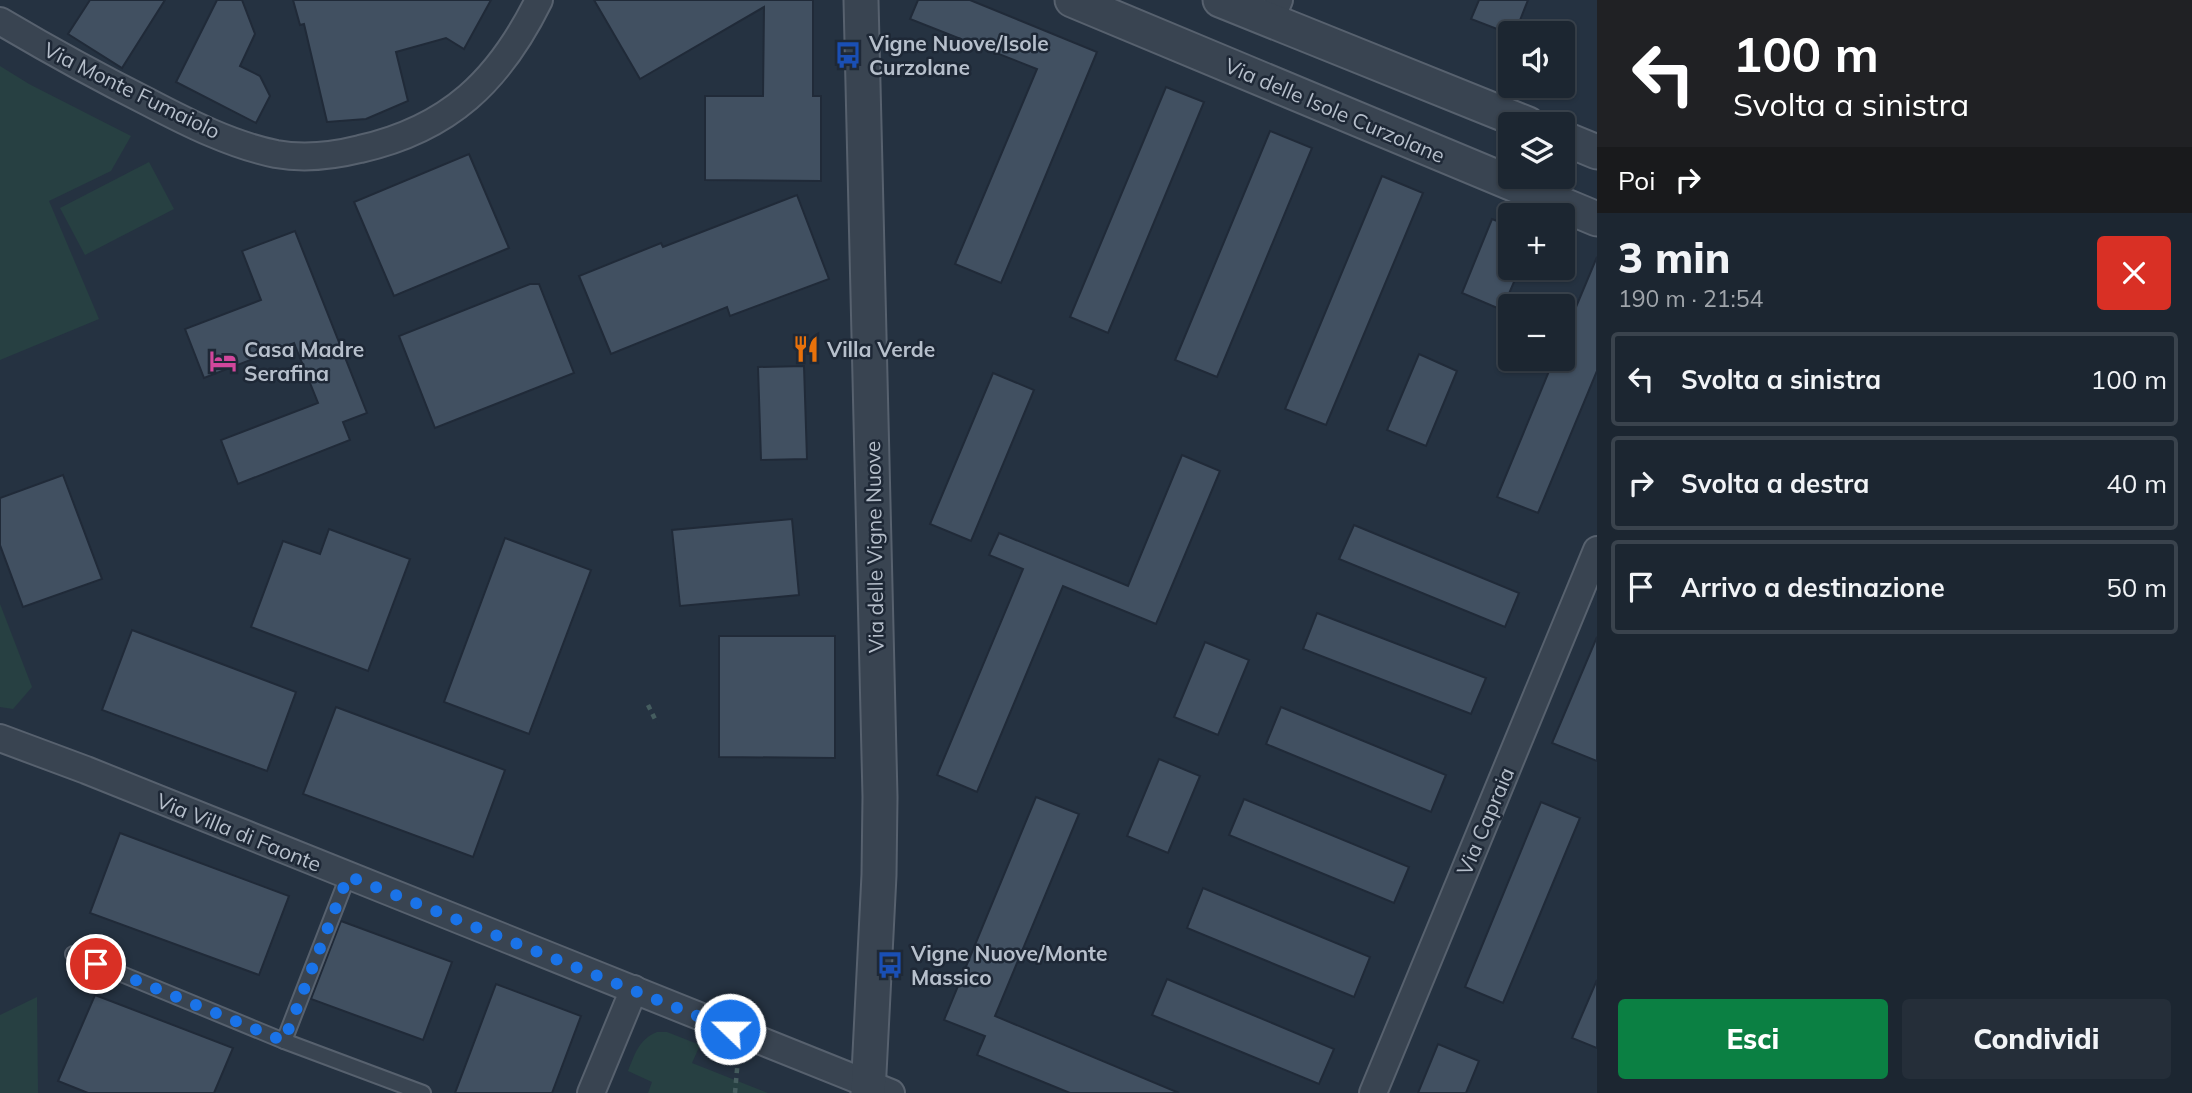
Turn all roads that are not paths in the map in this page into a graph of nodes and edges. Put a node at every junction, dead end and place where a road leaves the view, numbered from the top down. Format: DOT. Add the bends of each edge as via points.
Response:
graph roads {
  1 [pos="539,0"];
  2 [pos="861,0"];
  3 [pos="1072,0"];
  4 [pos="1220,0"];
  5 [pos="1274,10"];
  6 [pos="0,21"];
  7 [pos="1501,112"];
  8 [pos="1575,143"];
  9 [pos="1597,152"];
  10 [pos="1597,219"];
  11 [pos="1597,550"];
  12 [pos="0,738"];
  13 [pos="348,876"];
  14 [pos="73,954"];
  15 [pos="634,989"];
  16 [pos="284,1041"];
  17 [pos="876,1090"];
  18 [pos="423,1093"];
  19 [pos="592,1093"];
  20 [pos="1373,1093"];
  1 -- 6 [label="street, Via Monte Fumaiolo" via="496,70 449,114 384,144 313,157 262,150 181,119"];
  2 -- 17 [label="street, Via delle Vigne Nuove" via="880,797"];
  3 -- 10 [label="street, Via delle Isole Curzolane"];
  4 -- 5 [label="street"];
  5 -- 7 [label="street"];
  8 -- 9 [label="street"];
  11 -- 20 [label="street, Via Capraia"];
  12 -- 13 [label="street, Via Villa di Faonte"];
  13 -- 15 [label="street, Via Villa di Faonte"];
  13 -- 16 [label="lane"];
  14 -- 16 [label="lane"];
  15 -- 17 [label="street, Via Villa di Faonte"];
  15 -- 19 [label="street"];
  16 -- 18 [label="lane"];
}
